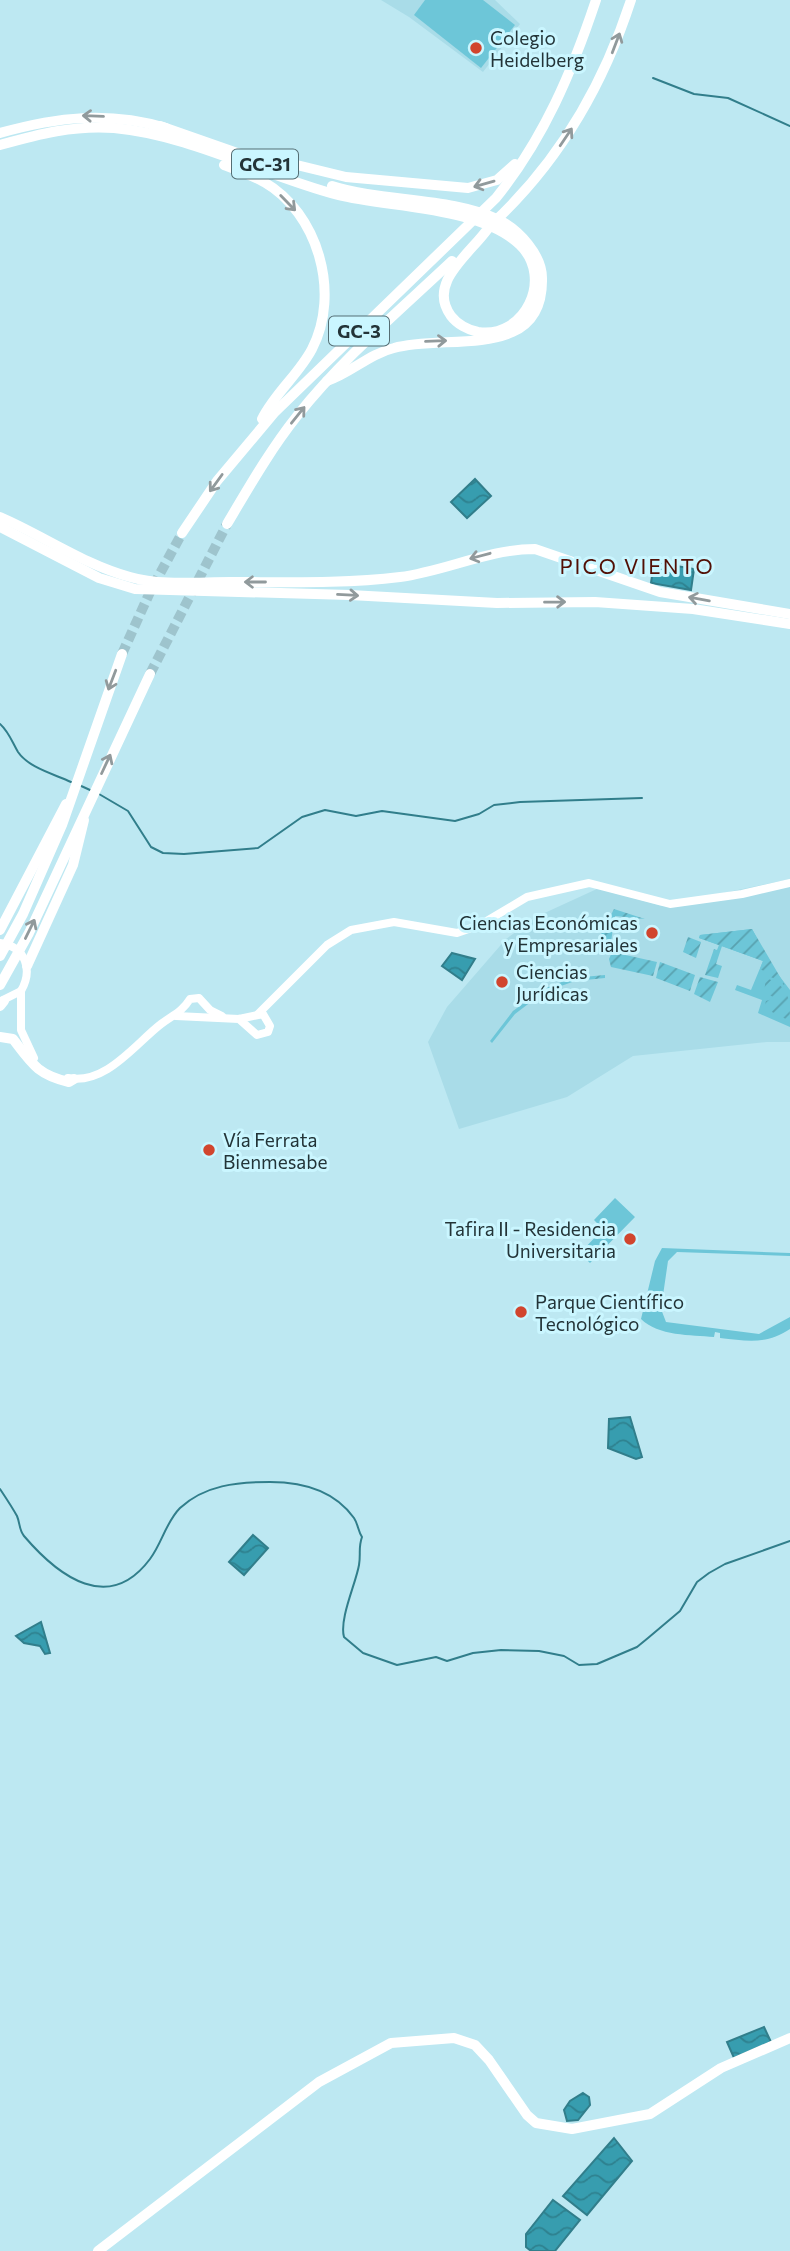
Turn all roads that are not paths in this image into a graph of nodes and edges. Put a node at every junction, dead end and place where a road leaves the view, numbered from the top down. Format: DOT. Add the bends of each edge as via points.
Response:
graph roads {
  1 [pos="596,0"];
  2 [pos="631,0"];
  3 [pos="547,120"];
  4 [pos="160,127"];
  5 [pos="115,128"];
  6 [pos="0,133"];
  7 [pos="0,145"];
  8 [pos="451,212"];
  9 [pos="475,244"];
  10 [pos="327,381"];
  11 [pos="253,435"];
  12 [pos="0,517"];
  13 [pos="227,524"];
  14 [pos="0,527"];
  15 [pos="182,533"];
  16 [pos="790,614"];
  17 [pos="790,624"];
  18 [pos="122,654"];
  19 [pos="150,674"];
  20 [pos="84,811"];
  21 [pos="41,860"];
  22 [pos="790,883"];
  23 [pos="0,930"];
  24 [pos="0,943"];
  25 [pos="0,957"];
  26 [pos="26,962"];
  27 [pos="0,985"];
  28 [pos="21,991"];
  29 [pos="3,1002"];
  30 [pos="269,1005"];
  31 [pos="19,1012"];
  32 [pos="258,1014"];
  33 [pos="176,1016"];
  34 [pos="222,1016"];
  35 [pos="267,1017"];
  36 [pos="239,1019"];
  37 [pos="0,1037"];
  38 [pos="74,1079"];
  39 [pos="790,2038"];
  40 [pos="98,2251"];
  1 -- 3 [label="highway, GC-3" via="574,68"];
  9 -- 2 [label="highway, one-way" via="552,157 598,85"];
  3 -- 4 [label="highway, one-way" via="508,172 485,185 468,188 346,177"];
  3 -- 11 [label="highway, GC-3" via="528,156 496,198"];
  4 -- 6 [label="highway, GC-31, one-way" via="126,118 89,116 63,117"];
  4 -- 8 [label="highway, GC-31" via="338,187"];
  5 -- 7 [label="highway, GC-31" via="67,128"];
  5 -- 8 [label="highway, GC-31" via="168,140 338,195"];
  5 -- 11 [label="highway, one-way" via="265,182 309,230 325,286 320,330 297,374 265,412"];
  8 -- 9 [label="highway" via="496,229 521,246 528,257 534,270 534,297 508,328 478,332 456,321 447,310 445,283"];
  10 -- 8 [label="highway, one-way" via="392,348 426,341 503,337 530,319 538,306 542,270 529,245 499,220"];
  9 -- 10 [label="highway, GC-3"];
  13 -- 10 [label="highway, GC-3, one-way" via="271,451"];
  11 -- 15 [label="highway, GC-3, one-way"];
  16 -- 12 [label="main road, one-way" via="667,594 535,549 486,554 400,577 325,582 154,581 89,564"];
  14 -- 17 [label="main road, one-way" via="99,578 135,589 595,602 693,609"];
  18 -- 21 [label="highway, one-way" via="74,793"];
  20 -- 19 [label="highway, one-way"];
  20 -- 26 [label="highway" via="83,831 68,877"];
  27 -- 20 [label="highway, one-way"];
  21 -- 23 [label="highway"];
  21 -- 25 [label="highway"];
  22 -- 30 [label="street" via="670,904 589,883 527,897 457,933 394,922 351,930 327,945"];
  24 -- 26 [label="street" via="16,949"];
  26 -- 28 [label="street"];
  28 -- 29 [label="street"];
  28 -- 31 [label="street"];
  29 -- 31 [label="street"];
  30 -- 32 [label="street"];
  30 -- 35 [label="street"];
  31 -- 38 [label="street" via="24,1043 35,1061 58,1076"];
  32 -- 35 [label="street"];
  32 -- 36 [label="street"];
  33 -- 34 [label="street"];
  33 -- 34 [label="street" via="195,997"];
  33 -- 38 [label="street" via="104,1070"];
  34 -- 36 [label="street"];
  35 -- 36 [label="street" via="270,1026 263,1035"];
  37 -- 38 [label="highway" via="13,1039 48,1077"];
  39 -- 40 [label="main road" via="721,2068 650,2114 572,2129 536,2123 475,2045 454,2038 391,2043 319,2082"];
}
